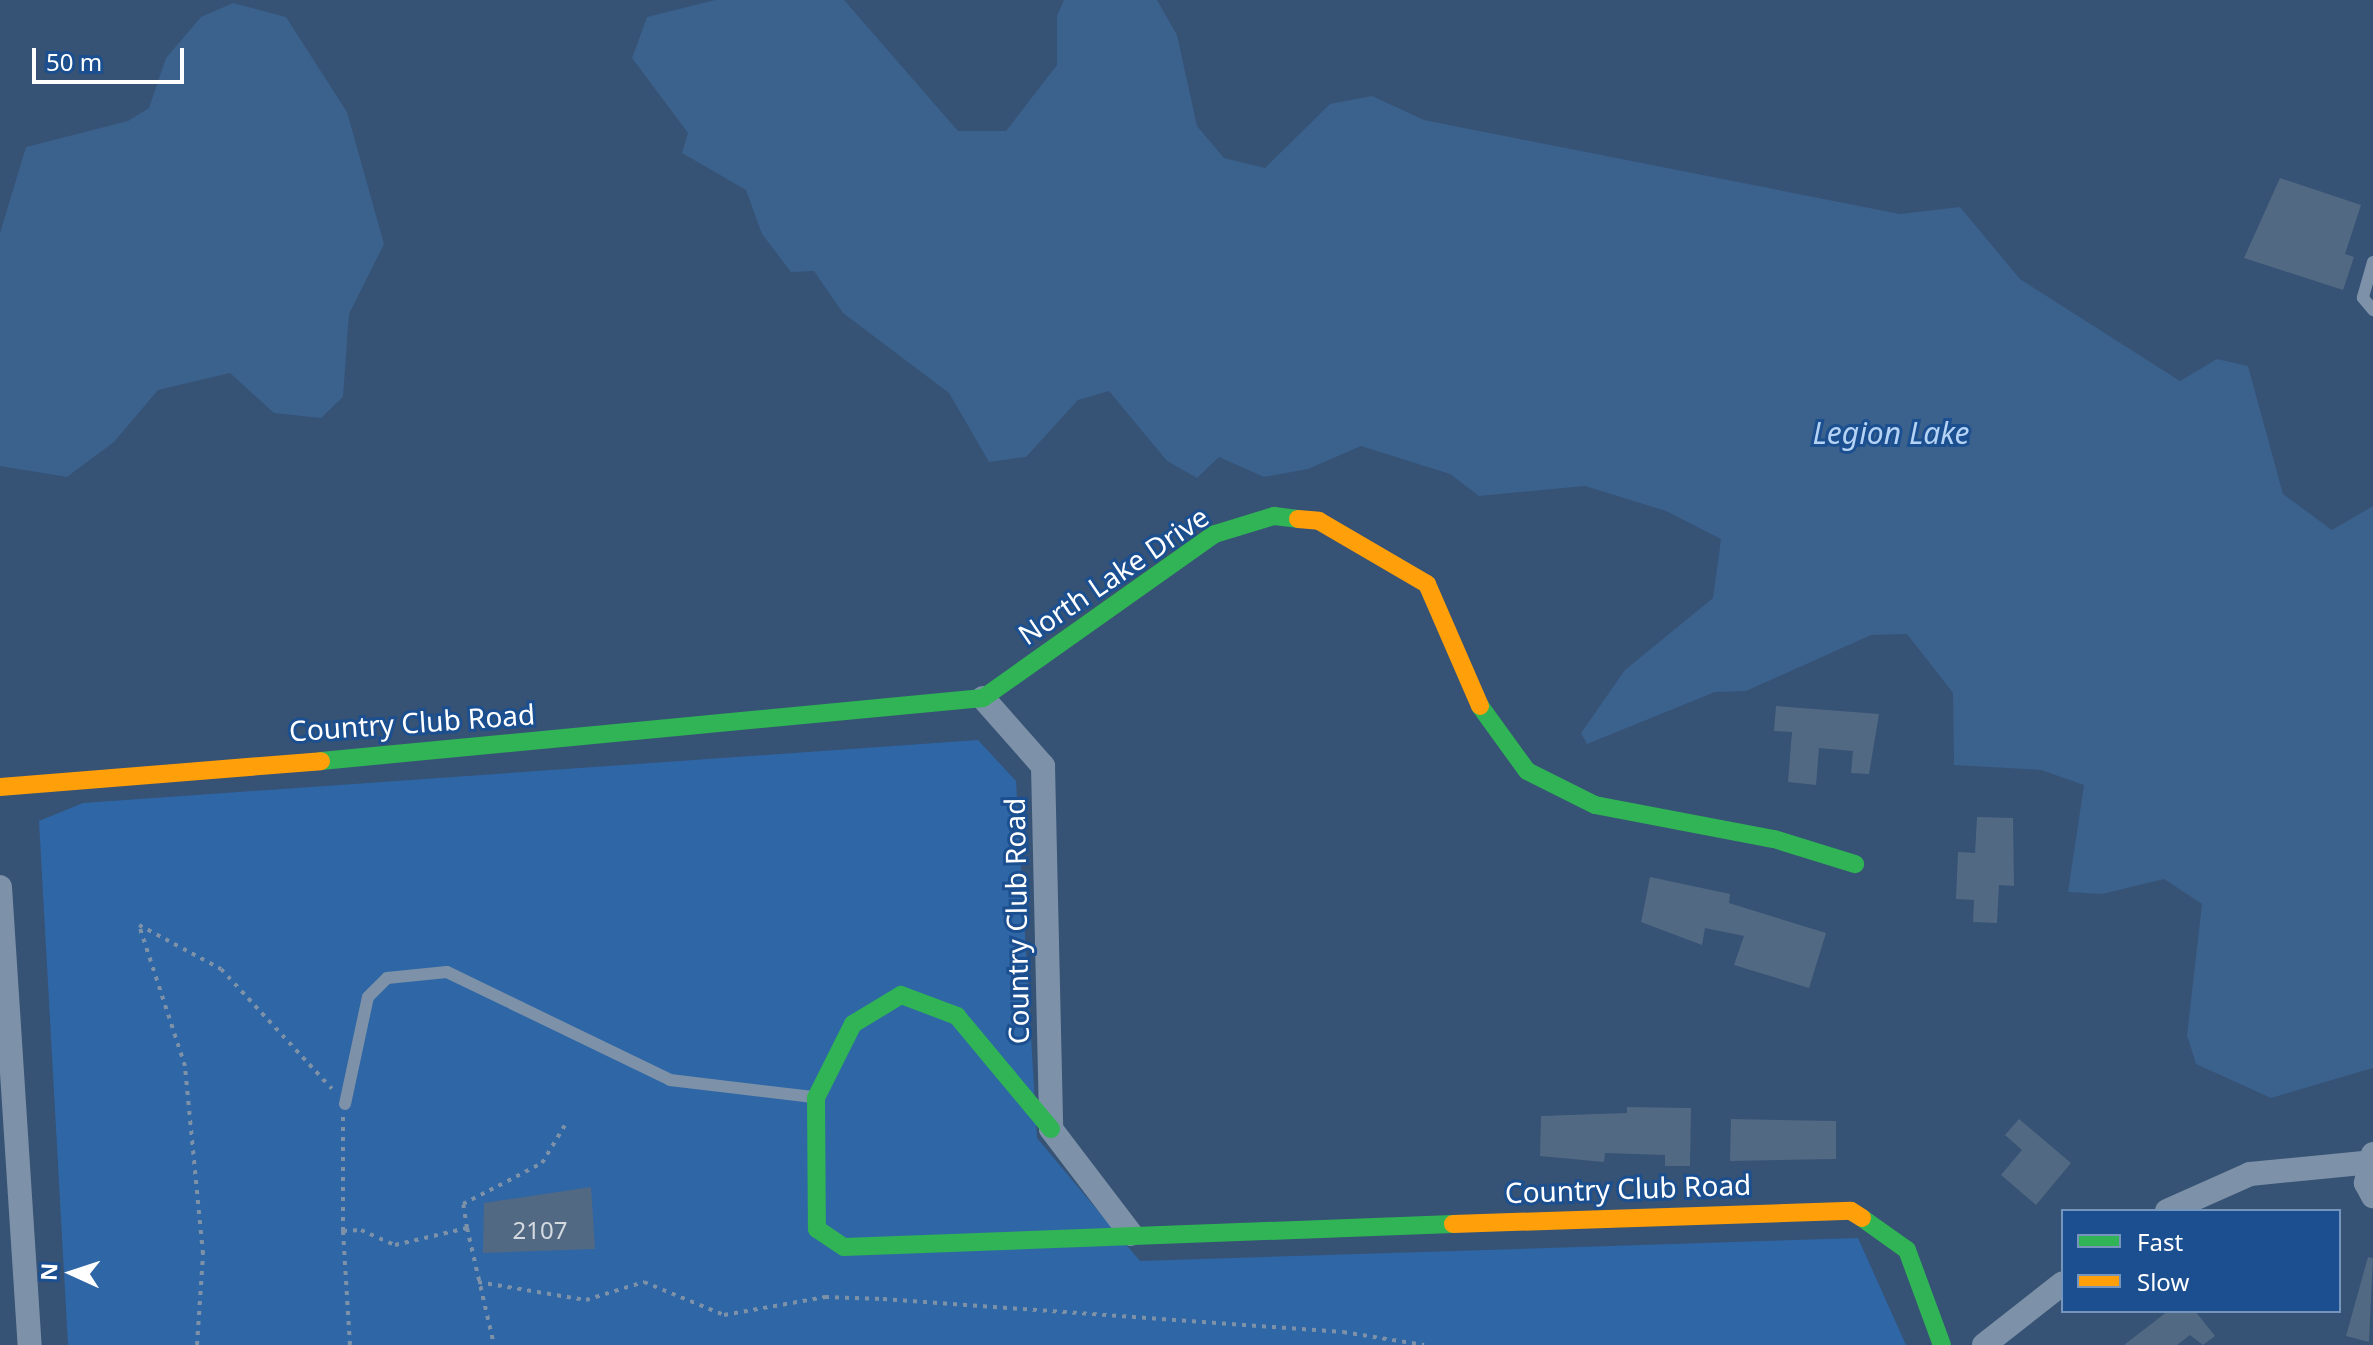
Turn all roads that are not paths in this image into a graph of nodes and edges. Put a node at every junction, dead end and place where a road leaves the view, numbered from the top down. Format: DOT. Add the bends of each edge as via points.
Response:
graph roads {
  1 [pos="2373,262"];
  2 [pos="2373,310"];
  3 [pos="983,698"];
  4 [pos="0,787"];
  5 [pos="1855,864"];
  6 [pos="0,887"];
  7 [pos="816,1098"];
  8 [pos="345,1104"];
  9 [pos="1051,1129"];
  10 [pos="2371,1159"];
  11 [pos="2373,1196"];
  12 [pos="2171,1209"];
  13 [pos="1131,1234"];
  14 [pos="2061,1285"];
  15 [pos="30,1345"];
  16 [pos="1942,1345"];
  17 [pos="1984,1345"];
  1 -- 2 [label="lane" via="2363,298"];
  3 -- 4 [label="street, Country Club Road" via="683,731"];
  3 -- 5 [label="street, North Lake Drive" via="1215,534 1274,516 1319,521 1427,584 1474,698 1527,771 1595,805 1774,839"];
  3 -- 9 [label="street, Country Club Road" via="1043,766"];
  6 -- 15 [label="street"];
  7 -- 8 [label="lane" via="670,1080 447,972 387,978 368,997"];
  7 -- 9 [label="street" via="853,1024 901,995 957,1016"];
  7 -- 13 [label="street, Country Club Road" via="817,1229 844,1247 1038,1245"];
  9 -- 13 [label="street"];
  10 -- 11 [label="street"];
  10 -- 12 [label="street" via="2250,1174"];
  13 -- 16 [label="street, Country Club Road" via="1851,1211 1907,1250"];
  14 -- 17 [label="street"];
}
